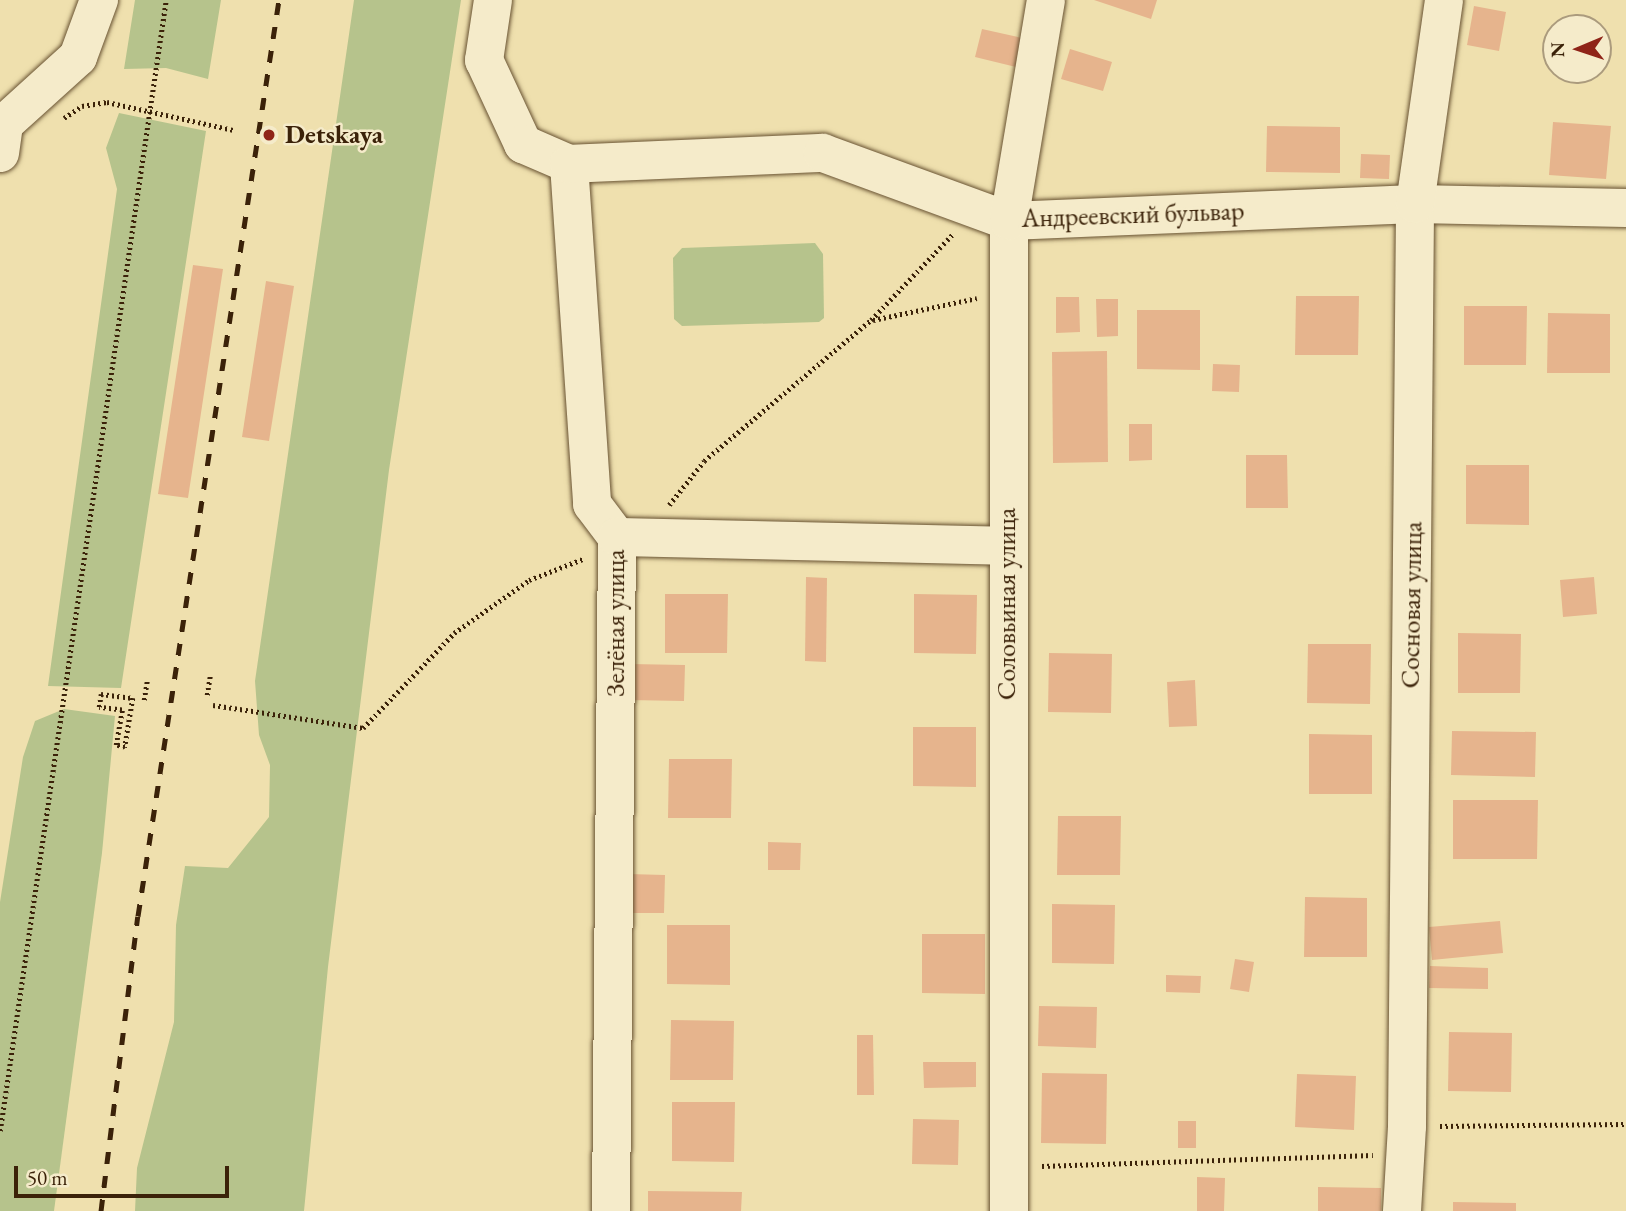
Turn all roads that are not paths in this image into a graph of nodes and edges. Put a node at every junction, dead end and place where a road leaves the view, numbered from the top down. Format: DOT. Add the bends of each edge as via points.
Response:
graph roads {
  1 [pos="99,0"];
  2 [pos="493,0"];
  3 [pos="1046,0"];
  4 [pos="1444,0"];
  5 [pos="1,133"];
  6 [pos="569,164"];
  7 [pos="1415,204"];
  8 [pos="1626,208"];
  9 [pos="994,215"];
  10 [pos="617,537"];
  11 [pos="1006,546"];
  12 [pos="611,1211"];
  13 [pos="1009,1211"];
  14 [pos="1402,1211"];
  1 -- 5 [label="street" via="78,57"];
  2 -- 6 [label="street" via="484,60 523,144"];
  3 -- 9 [label="street, Соловьиная улица"];
  4 -- 7 [label="street, Сосновая улица"];
  6 -- 9 [label="street, Андреевский бульвар" via="823,153"];
  6 -- 10 [label="street, Зелёная улица" via="592,504"];
  7 -- 8 [label="street, Андреевский бульвар"];
  7 -- 9 [label="street, Андреевский бульвар"];
  7 -- 14 [label="street, Сосновая улица"];
  9 -- 11 [label="street, Соловьиная улица" via="1009,292"];
  10 -- 11 [label="street"];
  10 -- 12 [label="street, Зелёная улица"];
  11 -- 13 [label="street, Соловьиная улица"];
}
